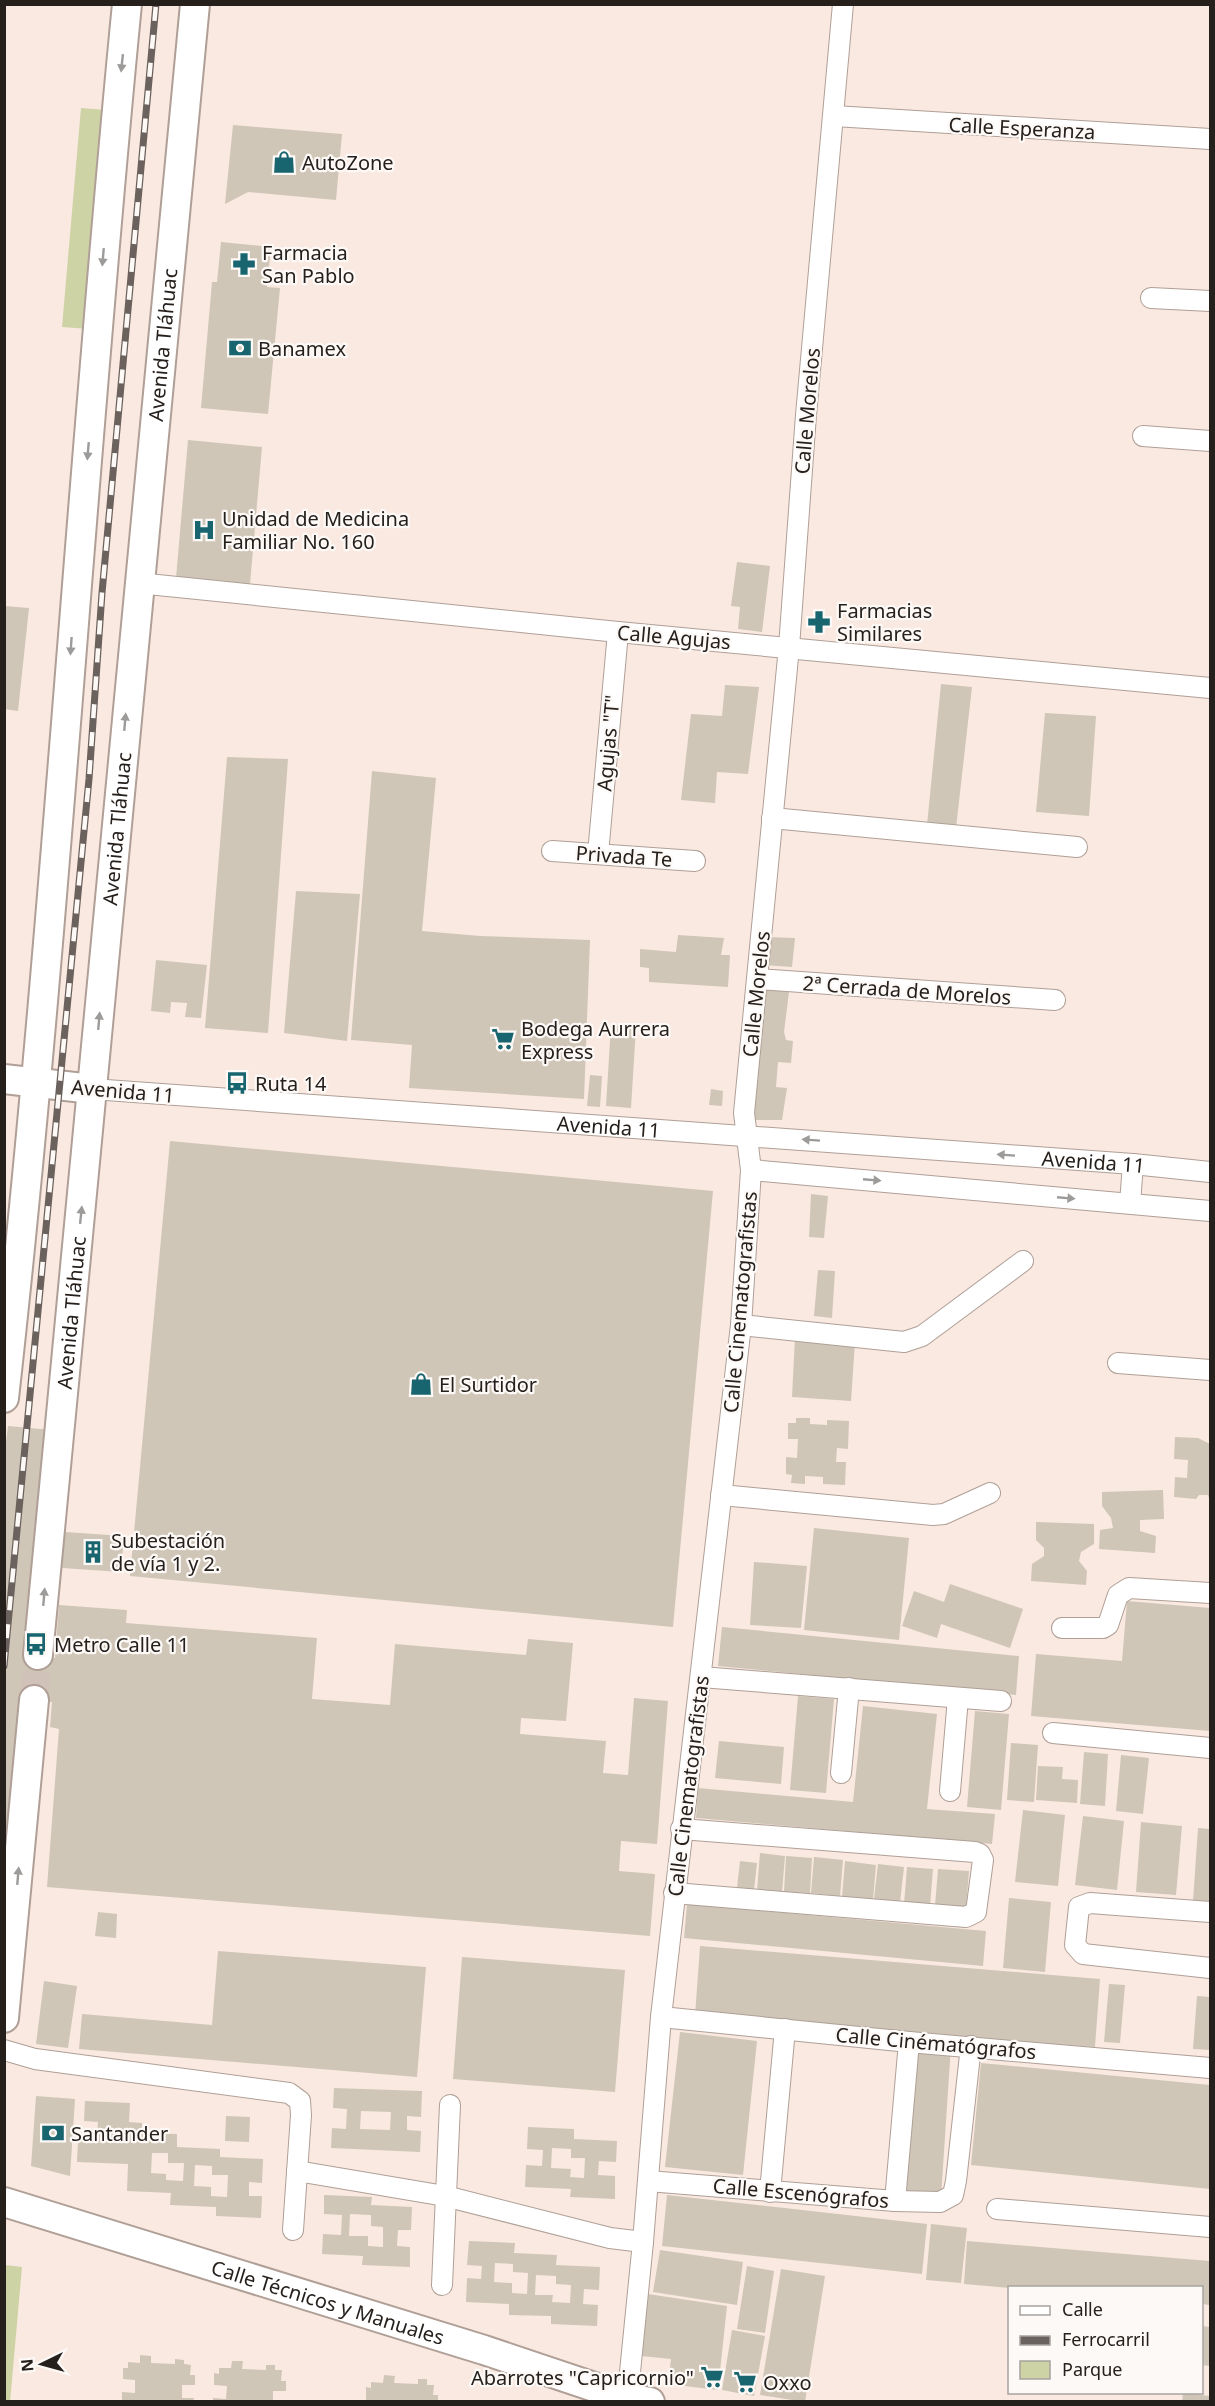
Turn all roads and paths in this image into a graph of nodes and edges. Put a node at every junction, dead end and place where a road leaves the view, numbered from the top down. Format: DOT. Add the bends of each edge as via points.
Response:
graph roads {
  1 [pos="127,4"];
  2 [pos="195,4"];
  3 [pos="843,4"];
  4 [pos="834,116"];
  5 [pos="1210,139"];
  6 [pos="1151,298"];
  7 [pos="1210,301"];
  8 [pos="1143,436"];
  9 [pos="1210,441"];
  10 [pos="138,583"];
  11 [pos="618,632"];
  12 [pos="789,647"];
  13 [pos="1210,688"];
  14 [pos="772,818"];
  15 [pos="1077,847"];
  16 [pos="552,851"];
  17 [pos="598,854"];
  18 [pos="695,861"];
  19 [pos="758,979"];
  20 [pos="1055,1000"];
  21 [pos="4,1080"];
  22 [pos="36,1083"];
  23 [pos="92,1089"];
  24 [pos="748,1136"];
  25 [pos="1133,1164"];
  26 [pos="751,1170"];
  27 [pos="1210,1172"];
  28 [pos="1130,1203"];
  29 [pos="1210,1211"];
  30 [pos="1023,1261"];
  31 [pos="741,1325"];
  32 [pos="1118,1363"];
  33 [pos="1210,1370"];
  34 [pos="4,1398"];
  35 [pos="990,1493"];
  36 [pos="721,1495"];
  37 [pos="1210,1593"];
  38 [pos="1062,1628"];
  39 [pos="38,1655"];
  40 [pos="701,1677"];
  41 [pos="849,1688"];
  42 [pos="958,1698"];
  43 [pos="34,1700"];
  44 [pos="1001,1701"];
  45 [pos="1053,1733"];
  46 [pos="1210,1748"];
  47 [pos="841,1773"];
  48 [pos="950,1791"];
  49 [pos="681,1829"];
  50 [pos="674,1893"];
  51 [pos="1210,1912"];
  52 [pos="1210,1968"];
  53 [pos="661,2017"];
  54 [pos="4,2018"];
  55 [pos="785,2030"];
  56 [pos="909,2042"];
  57 [pos="971,2046"];
  58 [pos="4,2050"];
  59 [pos="1210,2068"];
  60 [pos="450,2105"];
  61 [pos="297,2171"];
  62 [pos="648,2181"];
  63 [pos="770,2192"];
  64 [pos="445,2196"];
  65 [pos="895,2201"];
  66 [pos="4,2202"];
  67 [pos="997,2209"];
  68 [pos="1210,2227"];
  69 [pos="293,2230"];
  70 [pos="643,2242"];
  71 [pos="442,2285"];
  72 [pos="634,2400"];
  1 -- 22 [label="main road, one-way"];
  2 -- 10 [label="main road, Avenida Tláhuac"];
  3 -- 4 [label="street, Calle Morelos"];
  4 -- 5 [label="street, Calle Esperanza"];
  4 -- 12 [label="street, Calle Morelos"];
  6 -- 7 [label="street"];
  8 -- 9 [label="street"];
  10 -- 11 [label="street, Calle Agujas"];
  23 -- 10 [label="main road, Avenida Tláhuac, one-way"];
  11 -- 12 [label="street, Calle Agujas"];
  11 -- 17 [label="street, Agujas \"T\""];
  12 -- 13 [label="street, Calle Agujas"];
  12 -- 14 [label="street, Calle Morelos"];
  14 -- 15 [label="street"];
  14 -- 19 [label="street, Calle Morelos"];
  16 -- 17 [label="street, Privada Te"];
  17 -- 18 [label="street, Privada Te"];
  19 -- 20 [label="street, 2ª Cerrada de Morelos"];
  19 -- 24 [label="street, Calle Morelos" via="744,1113"];
  21 -- 22 [label="main road, Avenida 11"];
  22 -- 23 [label="main road, Avenida 11"];
  22 -- 34 [label="main road"];
  23 -- 24 [label="street, Avenida 11"];
  39 -- 23 [label="main road, Avenida Tláhuac, one-way"];
  25 -- 24 [label="street, Avenida 11, one-way"];
  24 -- 26 [label="street, Calle Morelos"];
  25 -- 27 [label="street, Avenida 11"];
  25 -- 28 [label="street"];
  26 -- 28 [label="street, Avenida 11, one-way"];
  26 -- 31 [label="street, Calle Cinematografistas"];
  28 -- 29 [label="street, Avenida 11"];
  30 -- 31 [label="street" via="922,1336 904,1342"];
  31 -- 36 [label="street, Calle Cinematografistas"];
  32 -- 33 [label="street"];
  35 -- 36 [label="street" via="944,1514 933,1515"];
  36 -- 40 [label="street, Calle Cinematografistas"];
  37 -- 38 [label="street" via="1130,1588 1118,1595 1103,1628"];
  40 -- 41 [label="street"];
  40 -- 49 [label="street, Calle Cinematografistas"];
  41 -- 42 [label="street"];
  41 -- 47 [label="street"];
  42 -- 44 [label="street"];
  42 -- 48 [label="street"];
  54 -- 43 [label="main road, one-way"];
  45 -- 46 [label="street"];
  49 -- 50 [label="street, Calle Cinematografistas"];
  49 -- 50 [label="street" via="975,1852 983,1860 976,1912 966,1917"];
  50 -- 53 [label="street, Calle Cinematografistas"];
  51 -- 52 [label="street" via="1090,1903 1079,1907 1075,1945 1083,1954"];
  53 -- 55 [label="street, Calle Cinématógrafos"];
  53 -- 62 [label="street, Calle Cinematografistas"];
  55 -- 56 [label="street, Calle Cinématógrafos"];
  55 -- 63 [label="street"];
  56 -- 57 [label="street, Calle Cinématógrafos"];
  56 -- 65 [label="street"];
  57 -- 59 [label="street, Calle Cinématógrafos"];
  57 -- 65 [label="street, Calle Escenógrafos" via="953,2195 940,2202"];
  58 -- 61 [label="street" via="35,2059 289,2093 300,2101 302,2115"];
  60 -- 64 [label="street"];
  61 -- 64 [label="street"];
  61 -- 69 [label="street"];
  62 -- 63 [label="street, Calle Escenógrafos"];
  62 -- 70 [label="street, Calle Cinematografistas"];
  63 -- 65 [label="street, Calle Escenógrafos"];
  64 -- 70 [label="street" via="610,2238"];
  64 -- 71 [label="street"];
  66 -- 72 [label="main road, Calle Técnicos y Manuales" via="466,2344"];
  67 -- 68 [label="street"];
  70 -- 72 [label="street, Calle Cinematografistas"];
}
